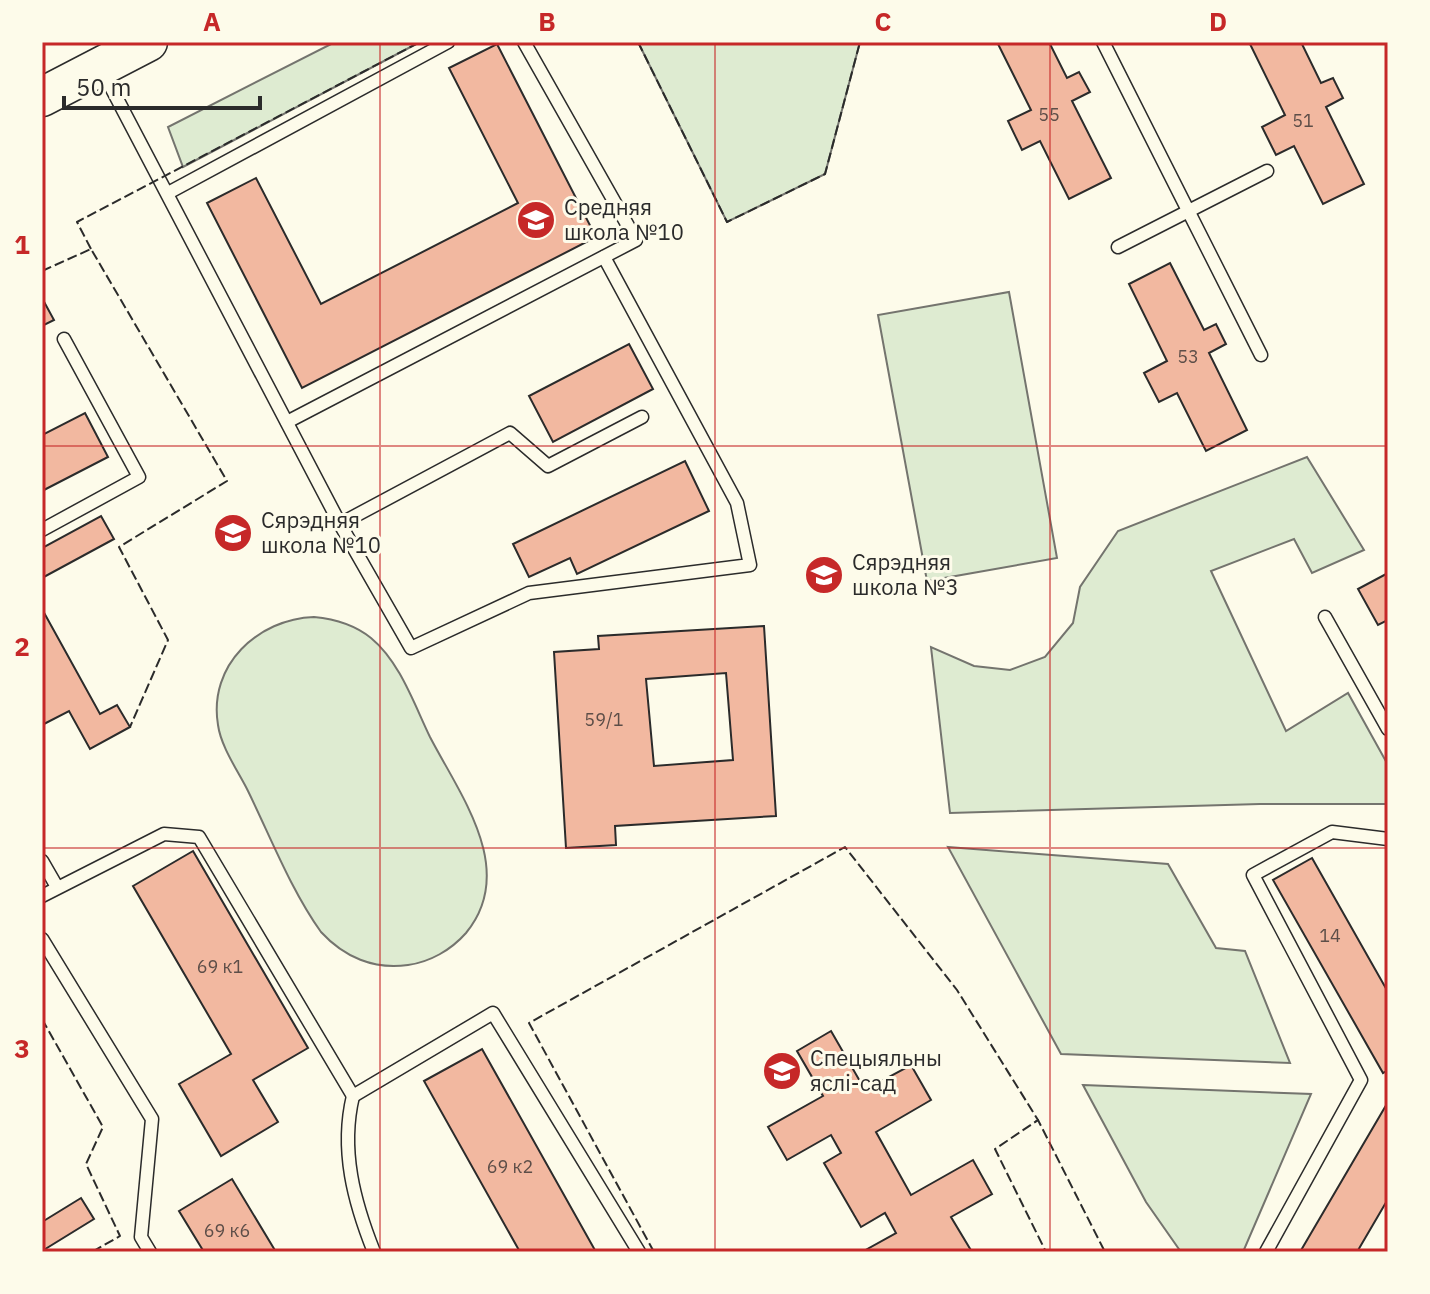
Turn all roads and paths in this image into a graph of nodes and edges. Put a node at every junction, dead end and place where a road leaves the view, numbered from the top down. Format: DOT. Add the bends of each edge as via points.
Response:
graph roads {
  1 [pos="148,42"];
  2 [pos="448,42"];
  3 [pos="524,42"];
  4 [pos="1103,42"];
  5 [pos="100,67"];
  6 [pos="42,97"];
  7 [pos="1267,171"];
  8 [pos="168,193"];
  9 [pos="1189,209"];
  10 [pos="1118,247"];
  11 [pos="604,257"];
  12 [pos="64,339"];
  13 [pos="1261,355"];
  14 [pos="642,417"];
  15 [pos="287,422"];
  16 [pos="340,524"];
  17 [pos="42,530"];
  18 [pos="1325,617"];
  19 [pos="1388,729"];
  20 [pos="1388,839"];
  21 [pos="42,861"];
  22 [pos="57,887"];
  23 [pos="42,896"];
  24 [pos="42,939"];
  25 [pos="353,1096"];
  26 [pos="150,1252"];
  27 [pos="374,1252"];
  28 [pos="639,1252"];
  29 [pos="1266,1252"];
  1 -- 5 [label="main road"];
  2 -- 8 [label="lane"];
  3 -- 11 [label="lane" via="636,240"];
  4 -- 9 [label="lane"];
  5 -- 6 [label="main road"];
  5 -- 8 [label="lane"];
  7 -- 9 [label="lane"];
  8 -- 15 [label="lane"];
  9 -- 10 [label="lane"];
  9 -- 13 [label="lane"];
  11 -- 15 [label="lane"];
  11 -- 16 [label="lane" via="737,503 750,565 529,593 411,648"];
  12 -- 17 [label="lane" via="139,477"];
  14 -- 16 [label="lane" via="548,466 510,433"];
  15 -- 16 [label="lane"];
  18 -- 19 [label="lane"];
  20 -- 29 [label="lane" via="1332,832 1253,875 1361,1080"];
  21 -- 22 [label="lane"];
  22 -- 23 [label="lane"];
  22 -- 25 [label="lane" via="164,834 199,837"];
  24 -- 26 [label="lane" via="152,1119 141,1237"];
  25 -- 27 [label="lane" via="346,1124 354,1201"];
  25 -- 28 [label="lane" via="493,1013"];
}
